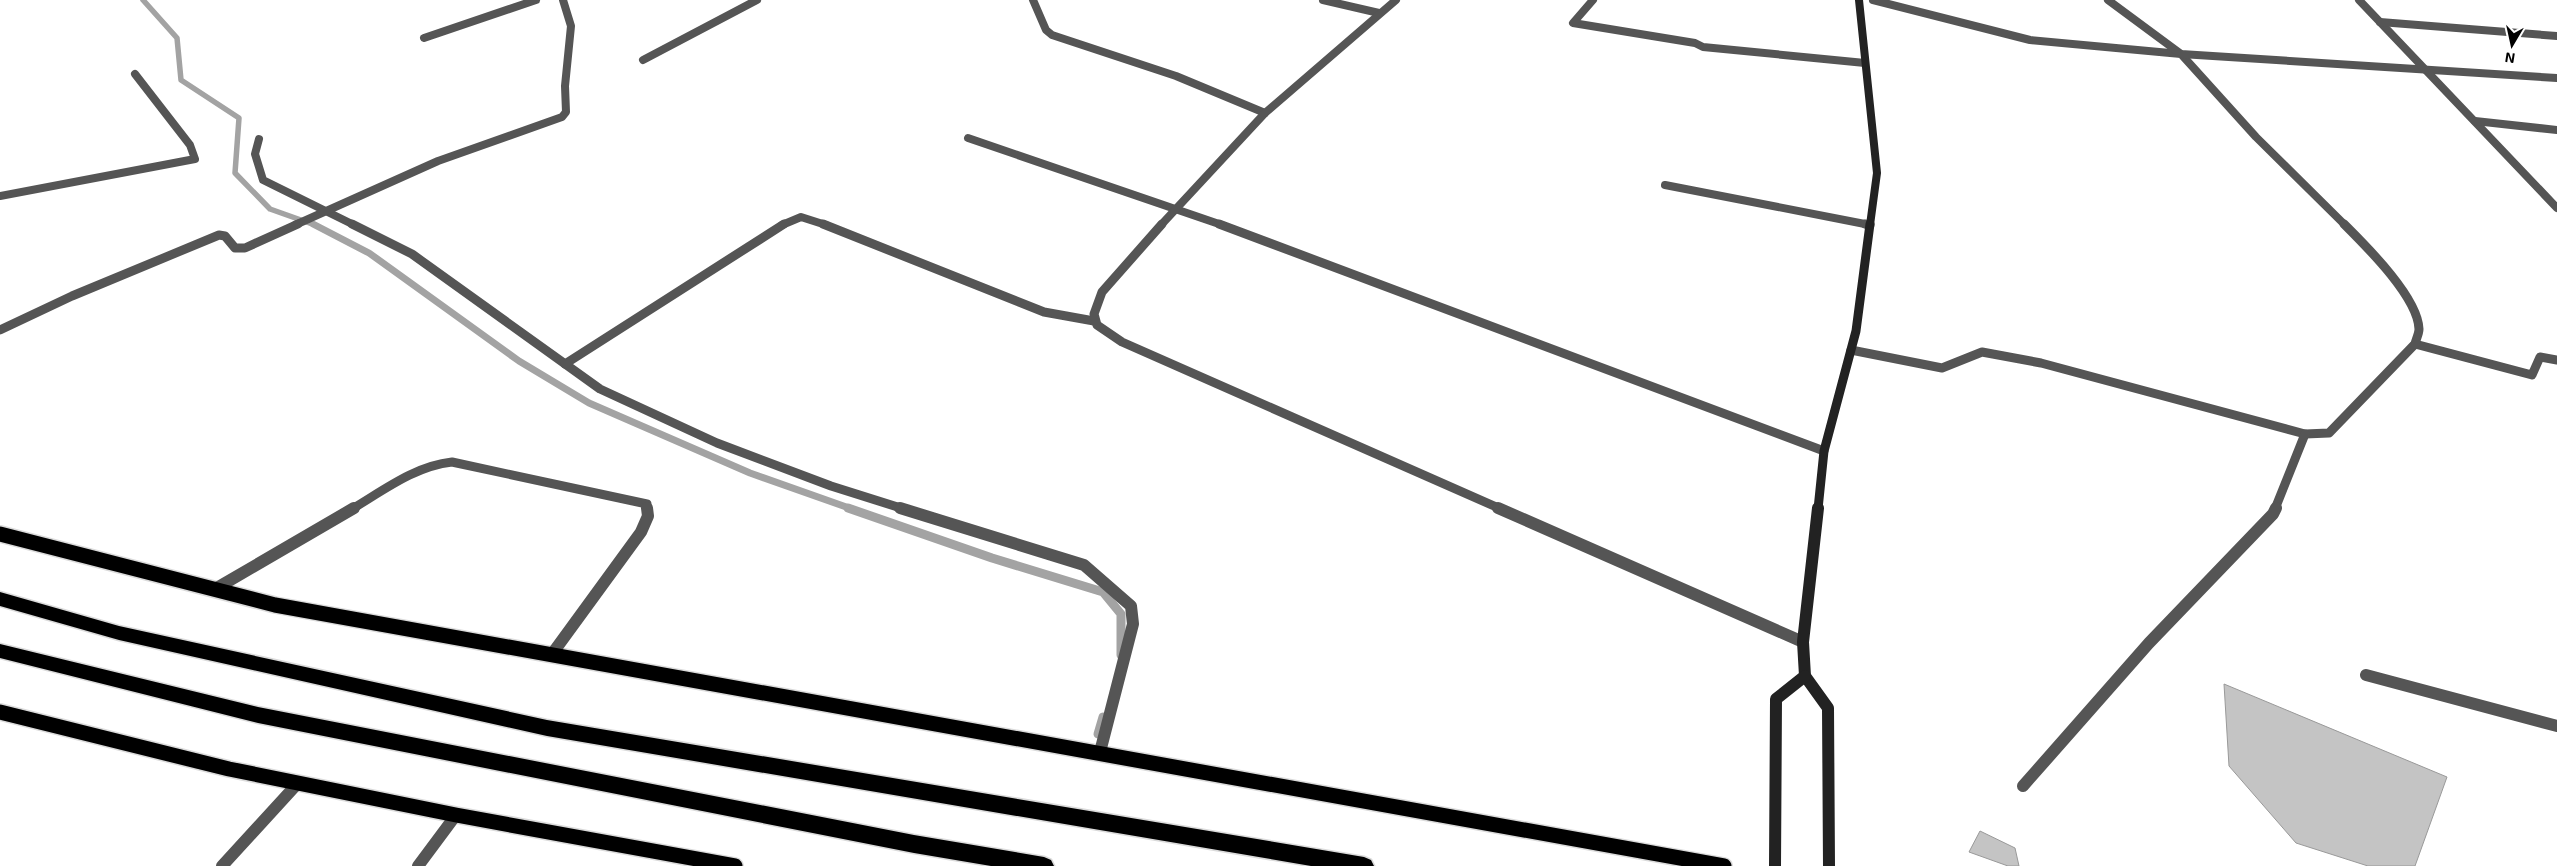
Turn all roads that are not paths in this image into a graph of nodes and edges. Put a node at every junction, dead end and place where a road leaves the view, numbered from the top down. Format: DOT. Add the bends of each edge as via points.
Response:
graph roads {
  1 [pos="536,0"];
  2 [pos="563,0"];
  3 [pos="757,0"];
  4 [pos="1033,0"];
  5 [pos="1323,0"];
  6 [pos="1396,0"];
  7 [pos="1593,0"];
  8 [pos="1859,0"];
  9 [pos="1873,0"];
  10 [pos="2108,0"];
  11 [pos="2359,0"];
  12 [pos="1379,13"];
  13 [pos="2380,22"];
  14 [pos="2557,36"];
  15 [pos="424,38"];
  16 [pos="2181,54"];
  17 [pos="642,60"];
  18 [pos="1866,64"];
  19 [pos="2424,69"];
  20 [pos="135,74"];
  21 [pos="2557,78"];
  22 [pos="1266,113"];
  23 [pos="2475,122"];
  24 [pos="2557,130"];
  25 [pos="968,138"];
  26 [pos="259,139"];
  27 [pos="1665,185"];
  28 [pos="0,196"];
  29 [pos="1176,208"];
  30 [pos="2557,208"];
  31 [pos="325,212"];
  32 [pos="1870,225"];
  33 [pos="1094,322"];
  34 [pos="0,330"];
  35 [pos="2415,344"];
  36 [pos="1851,350"];
  37 [pos="2557,360"];
  38 [pos="564,364"];
  39 [pos="2305,434"];
  40 [pos="1824,451"];
  41 [pos="0,534"];
  42 [pos="215,589"];
  43 [pos="0,599"];
  44 [pos="1803,642"];
  45 [pos="0,651"];
  46 [pos="552,654"];
  47 [pos="2366,675"];
  48 [pos="1804,676"];
  49 [pos="0,712"];
  50 [pos="2557,726"];
  51 [pos="1100,752"];
  52 [pos="298,783"];
  53 [pos="2023,786"];
  54 [pos="456,815"];
  55 [pos="222,866"];
  56 [pos="418,866"];
  57 [pos="735,866"];
  58 [pos="1044,866"];
  59 [pos="1364,866"];
  60 [pos="1724,866"];
  61 [pos="1775,866"];
  62 [pos="1829,866"];
  1 -- 15 [label="street"];
  2 -- 31 [label="street" via="571,26 565,115 438,161"];
  3 -- 17 [label="street"];
  4 -- 22 [label="street" via="1046,30 1052,35 1176,76"];
  5 -- 12 [label="street"];
  6 -- 12 [label="street"];
  7 -- 18 [label="street" via="1573,23 1703,47"];
  8 -- 18 [label="street"];
  9 -- 16 [label="street" via="2030,40"];
  10 -- 16 [label="street"];
  11 -- 13 [label="street"];
  12 -- 22 [label="street"];
  13 -- 14 [label="street"];
  13 -- 19 [label="street"];
  16 -- 19 [label="street"];
  16 -- 35 [label="street" via="2256,137 2381,261 2415,312 2419,330"];
  18 -- 32 [label="street" via="1878,173"];
  19 -- 21 [label="street"];
  19 -- 23 [label="street"];
  20 -- 28 [label="street" via="190,145 195,159"];
  22 -- 29 [label="street"];
  23 -- 24 [label="street"];
  23 -- 30 [label="street"];
  25 -- 29 [label="street"];
  26 -- 31 [label="street" via="255,154 263,180"];
  27 -- 32 [label="street"];
  29 -- 33 [label="street" via="1102,292 1095,304"];
  29 -- 40 [label="street"];
  31 -- 34 [label="street" via="240,249 219,235 72,296"];
  31 -- 38 [label="street" via="412,254"];
  32 -- 36 [label="street"];
  33 -- 38 [label="street" via="1044,312 801,217"];
  33 -- 44 [label="street" via="1122,342"];
  35 -- 37 [label="street" via="2532,375 2540,357"];
  35 -- 39 [label="street" via="2329,433"];
  36 -- 39 [label="street" via="1942,368 1982,352 2041,362"];
  36 -- 40 [label="street"];
  38 -- 51 [label="street" via="600,389 717,443 831,486 1084,565 1125,599 1133,613 1133,624"];
  39 -- 53 [label="street" via="2274,514 2149,644"];
  40 -- 44 [label="street"];
  41 -- 42 [label="main road"];
  42 -- 46 [label="main road" via="275,605"];
  42 -- 46 [label="street" via="416,471 435,464 452,462 647,504 648,516 641,532"];
  43 -- 59 [label="highway" via="119,633 547,728"];
  44 -- 48 [label="street"];
  45 -- 58 [label="highway" via="258,715 875,837"];
  46 -- 51 [label="main road"];
  47 -- 50 [label="street"];
  48 -- 61 [label="street" via="1776,699"];
  48 -- 62 [label="street" via="1828,708"];
  49 -- 52 [label="main road"];
  51 -- 60 [label="main road"];
  52 -- 54 [label="main road"];
  52 -- 55 [label="street"];
  54 -- 56 [label="street"];
  54 -- 57 [label="main road"];
}
